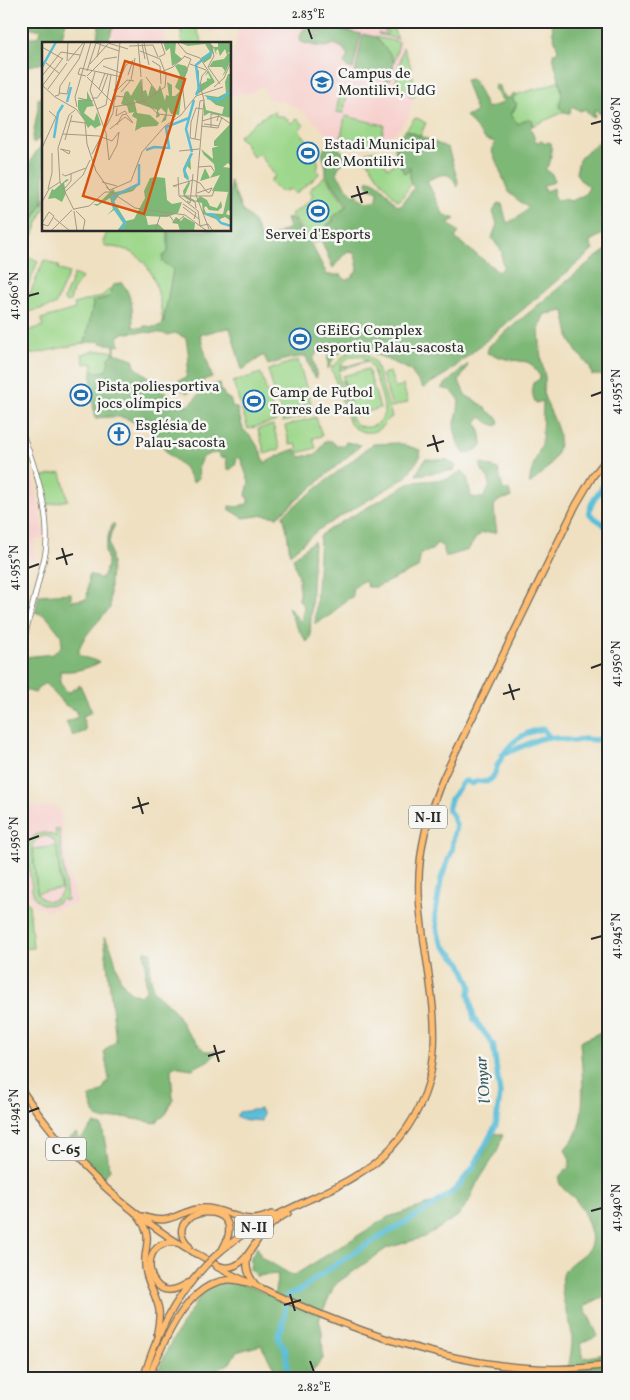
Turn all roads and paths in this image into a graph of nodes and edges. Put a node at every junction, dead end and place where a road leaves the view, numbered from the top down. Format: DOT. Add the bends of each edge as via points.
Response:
graph roads {
  1 [pos="22,432"];
  2 [pos="609,456"];
  3 [pos="21,654"];
  4 [pos="21,666"];
  5 [pos="21,683"];
  6 [pos="21,1089"];
  7 [pos="343,1184"];
  8 [pos="288,1209"];
  9 [pos="139,1215"];
  10 [pos="178,1243"];
  11 [pos="189,1246"];
  12 [pos="222,1250"];
  13 [pos="192,1252"];
  14 [pos="249,1254"];
  15 [pos="225,1268"];
  16 [pos="192,1280"];
  17 [pos="252,1284"];
  18 [pos="157,1338"];
  19 [pos="609,1364"];
  20 [pos="143,1379"];
  21 [pos="148,1379"];
  1 -- 3 [label="street" via="38,482 46,535 44,558"];
  2 -- 7 [label="main road, N-II" via="576,505 437,790 427,820 419,871 421,916 434,1020 435,1043 430,1076 415,1114 397,1141 368,1168"];
  4 -- 5 [label="street"];
  6 -- 9 [label="main road, C-65" via="51,1131 89,1173"];
  7 -- 8 [label="main road, N-II"];
  7 -- 14 [label="main road" via="277,1220"];
  8 -- 9 [label="main road" via="254,1219 211,1208 165,1220"];
  8 -- 12 [label="main road, N-II"];
  9 -- 10 [label="main road, C-65"];
  9 -- 11 [label="main road, C-65"];
  9 -- 18 [label="main road" via="148,1235 145,1268 159,1312"];
  10 -- 13 [label="main road, C-65"];
  10 -- 16 [label="main road" via="162,1243 155,1249 151,1257 154,1280 160,1288 168,1291"];
  11 -- 12 [label="main road" via="182,1236 184,1222 205,1212 217,1214 228,1225 229,1235"];
  11 -- 15 [label="main road, C-65"];
  12 -- 16 [label="main road, N-II, bridge"];
  13 -- 15 [label="main road"];
  13 -- 17 [label="main road, C-65"];
  14 -- 15 [label="main road" via="237,1266"];
  14 -- 17 [label="main road" via="246,1263"];
  15 -- 17 [label="main road, C-65"];
  16 -- 18 [label="main road, N-II"];
  17 -- 19 [label="main road, C-65" via="358,1328 466,1360 554,1368"];
  17 -- 21 [label="main road" via="233,1279 220,1281 206,1286 197,1294 172,1329"];
  18 -- 20 [label="main road, N-II"];
}
